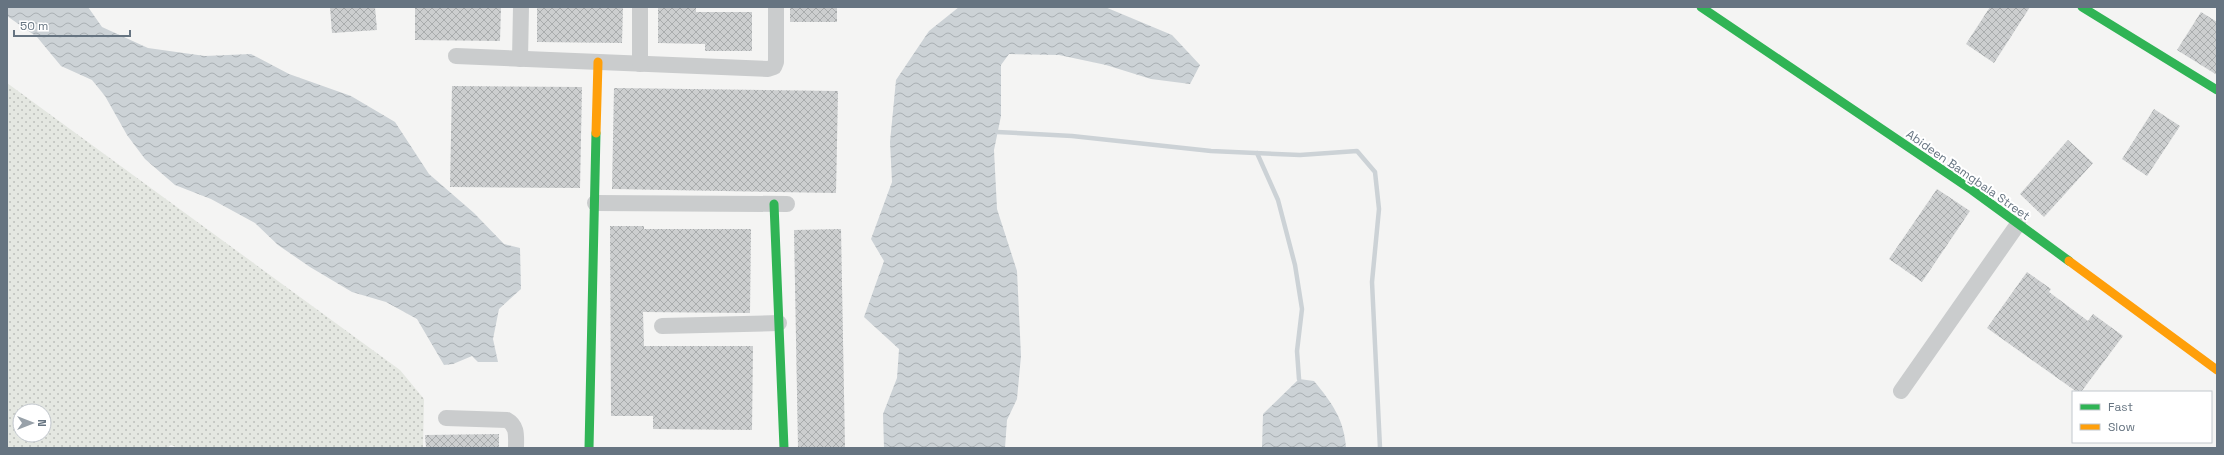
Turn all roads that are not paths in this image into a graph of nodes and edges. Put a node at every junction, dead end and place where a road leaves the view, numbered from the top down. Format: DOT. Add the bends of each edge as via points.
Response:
graph roads {
  1 [pos="521,7"];
  2 [pos="640,7"];
  3 [pos="776,7"];
  4 [pos="1701,7"];
  5 [pos="2082,7"];
  6 [pos="2103,12"];
  7 [pos="456,56"];
  8 [pos="520,59"];
  9 [pos="598,62"];
  10 [pos="640,64"];
  11 [pos="2217,90"];
  12 [pos="595,203"];
  13 [pos="781,204"];
  14 [pos="2018,224"];
  15 [pos="779,323"];
  16 [pos="662,326"];
  17 [pos="2217,370"];
  18 [pos="1902,391"];
  19 [pos="446,418"];
  20 [pos="516,448"];
  21 [pos="589,448"];
  22 [pos="784,448"];
  1 -- 8 [label="street"];
  2 -- 10 [label="street"];
  3 -- 10 [label="street" via="774,67 768,69"];
  4 -- 14 [label="street, Abideen Bamgbala Street" via="1972,190"];
  5 -- 6 [label="street"];
  6 -- 11 [label="street"];
  7 -- 8 [label="street"];
  8 -- 9 [label="street"];
  9 -- 10 [label="street"];
  9 -- 12 [label="street"];
  12 -- 13 [label="street"];
  12 -- 21 [label="street"];
  13 -- 15 [label="street"];
  14 -- 17 [label="street, Abideen Bamgbala Street"];
  14 -- 18 [label="street"];
  15 -- 16 [label="street"];
  15 -- 22 [label="street"];
  19 -- 20 [label="street" via="507,420 516,428"];
}
